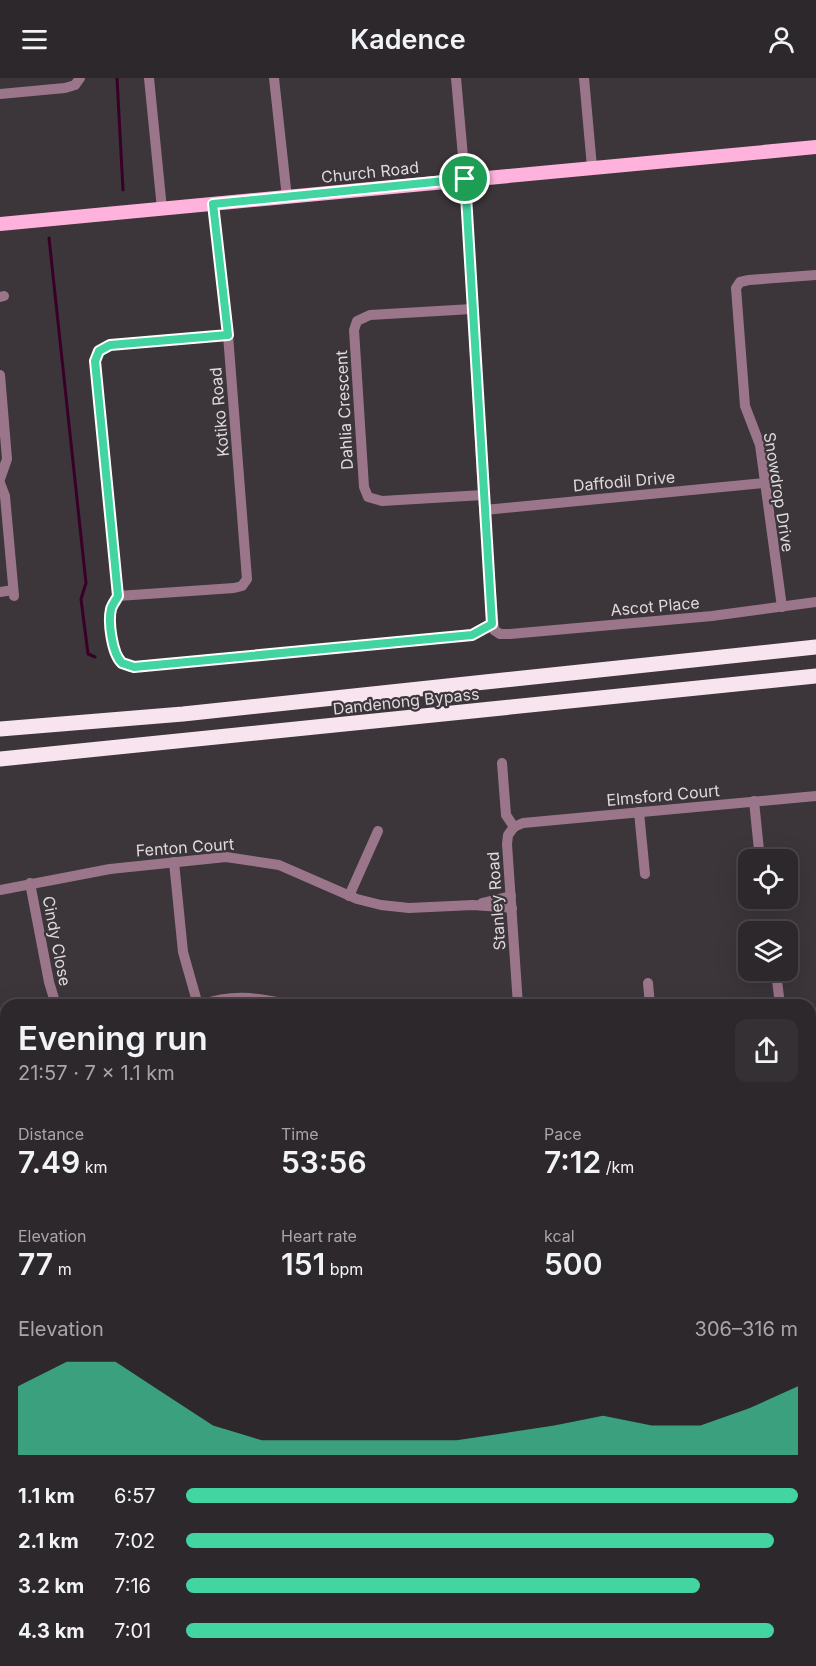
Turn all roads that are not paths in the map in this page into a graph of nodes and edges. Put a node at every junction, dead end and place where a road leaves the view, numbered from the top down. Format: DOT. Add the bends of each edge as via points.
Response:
graph roads {
  1 [pos="80,78"];
  2 [pos="149,78"];
  3 [pos="274,78"];
  4 [pos="456,78"];
  5 [pos="584,78"];
  6 [pos="0,94"];
  7 [pos="816,147"];
  8 [pos="592,167"];
  9 [pos="465,179"];
  10 [pos="287,198"];
  11 [pos="213,204"];
  12 [pos="162,208"];
  13 [pos="0,224"];
  14 [pos="816,275"];
  15 [pos="472,309"];
  16 [pos="228,335"];
  17 [pos="0,375"];
  18 [pos="0,481"];
  19 [pos="765,483"];
  20 [pos="483,495"];
  21 [pos="485,510"];
  22 [pos="0,591"];
  23 [pos="118,596"];
  24 [pos="816,602"];
  25 [pos="782,607"];
  26 [pos="495,628"];
  27 [pos="816,647"];
  28 [pos="816,676"];
  29 [pos="0,729"];
  30 [pos="0,759"];
  31 [pos="502,763"];
  32 [pos="816,796"];
  33 [pos="754,801"];
  34 [pos="639,812"];
  35 [pos="514,827"];
  36 [pos="378,831"];
  37 [pos="759,849"];
  38 [pos="174,862"];
  39 [pos="645,874"];
  40 [pos="30,884"];
  41 [pos="0,890"];
  42 [pos="349,896"];
  43 [pos="511,896"];
  44 [pos="473,905"];
  45 [pos="512,908"];
  46 [pos="778,981"];
  47 [pos="648,983"];
  48 [pos="54,999"];
  49 [pos="197,999"];
  50 [pos="219,999"];
  51 [pos="257,999"];
  52 [pos="518,999"];
  53 [pos="649,999"];
  54 [pos="779,999"];
  1 -- 6 [label="street" via="75,85 65,88"];
  2 -- 12 [label="street"];
  3 -- 10 [label="street"];
  4 -- 9 [label="street"];
  5 -- 8 [label="street"];
  7 -- 8 [label="main road, Church Road"];
  8 -- 9 [label="main road, Church Road"];
  9 -- 10 [label="main road, Church Road"];
  9 -- 15 [label="street"];
  10 -- 11 [label="main road, Church Road"];
  11 -- 12 [label="main road, Church Road"];
  11 -- 16 [label="street, Kotiko Road"];
  12 -- 13 [label="main road, Church Road"];
  14 -- 19 [label="street, Snowdrop Drive" via="749,280 740,282 736,288 745,406 758,437"];
  15 -- 20 [label="street"];
  15 -- 20 [label="street, Dahlia Crescent" via="370,315 357,321 354,330 365,494 382,501"];
  16 -- 23 [label="street, Kotiko Road" via="245,582 234,588"];
  16 -- 23 [label="street" via="110,345 99,351 95,361"];
  17 -- 18 [label="street" via="7,459"];
  18 -- 22 [label="street" via="5,496 13,593"];
  19 -- 21 [label="street, Daffodil Drive"];
  19 -- 25 [label="street, Snowdrop Drive"];
  20 -- 21 [label="street"];
  21 -- 26 [label="street"];
  23 -- 26 [label="street" via="111,612 114,650 122,663 130,667 472,635"];
  24 -- 25 [label="street, Ascot Place"];
  25 -- 26 [label="street, Ascot Place" via="504,635"];
  27 -- 29 [label="highway, Dandenong Bypass" via="183,714"];
  28 -- 30 [label="highway, Dandenong Bypass"];
  31 -- 35 [label="street, Stanley Road" via="506,815"];
  32 -- 33 [label="street, Elmsford Court"];
  33 -- 34 [label="street, Elmsford Court"];
  33 -- 37 [label="street"];
  34 -- 35 [label="street, Elmsford Court"];
  34 -- 39 [label="street"];
  35 -- 43 [label="street, Stanley Road" via="508,839"];
  36 -- 42 [label="street"];
  38 -- 40 [label="street, Fenton Court"];
  38 -- 42 [label="street, Fenton Court" via="226,857 260,861 295,871"];
  38 -- 49 [label="street" via="183,952"];
  40 -- 41 [label="street, Fenton Court"];
  40 -- 48 [label="street, Cindy Close"];
  42 -- 44 [label="street, Fenton Court" via="409,908"];
  43 -- 44 [label="street, Fenton Court"];
  43 -- 45 [label="street, Stanley Road"];
  44 -- 45 [label="street, Fenton Court"];
  45 -- 52 [label="street, Stanley Road"];
  46 -- 54 [label="street"];
  47 -- 53 [label="street"];
  50 -- 51 [label="street" via="239,996"];
}
